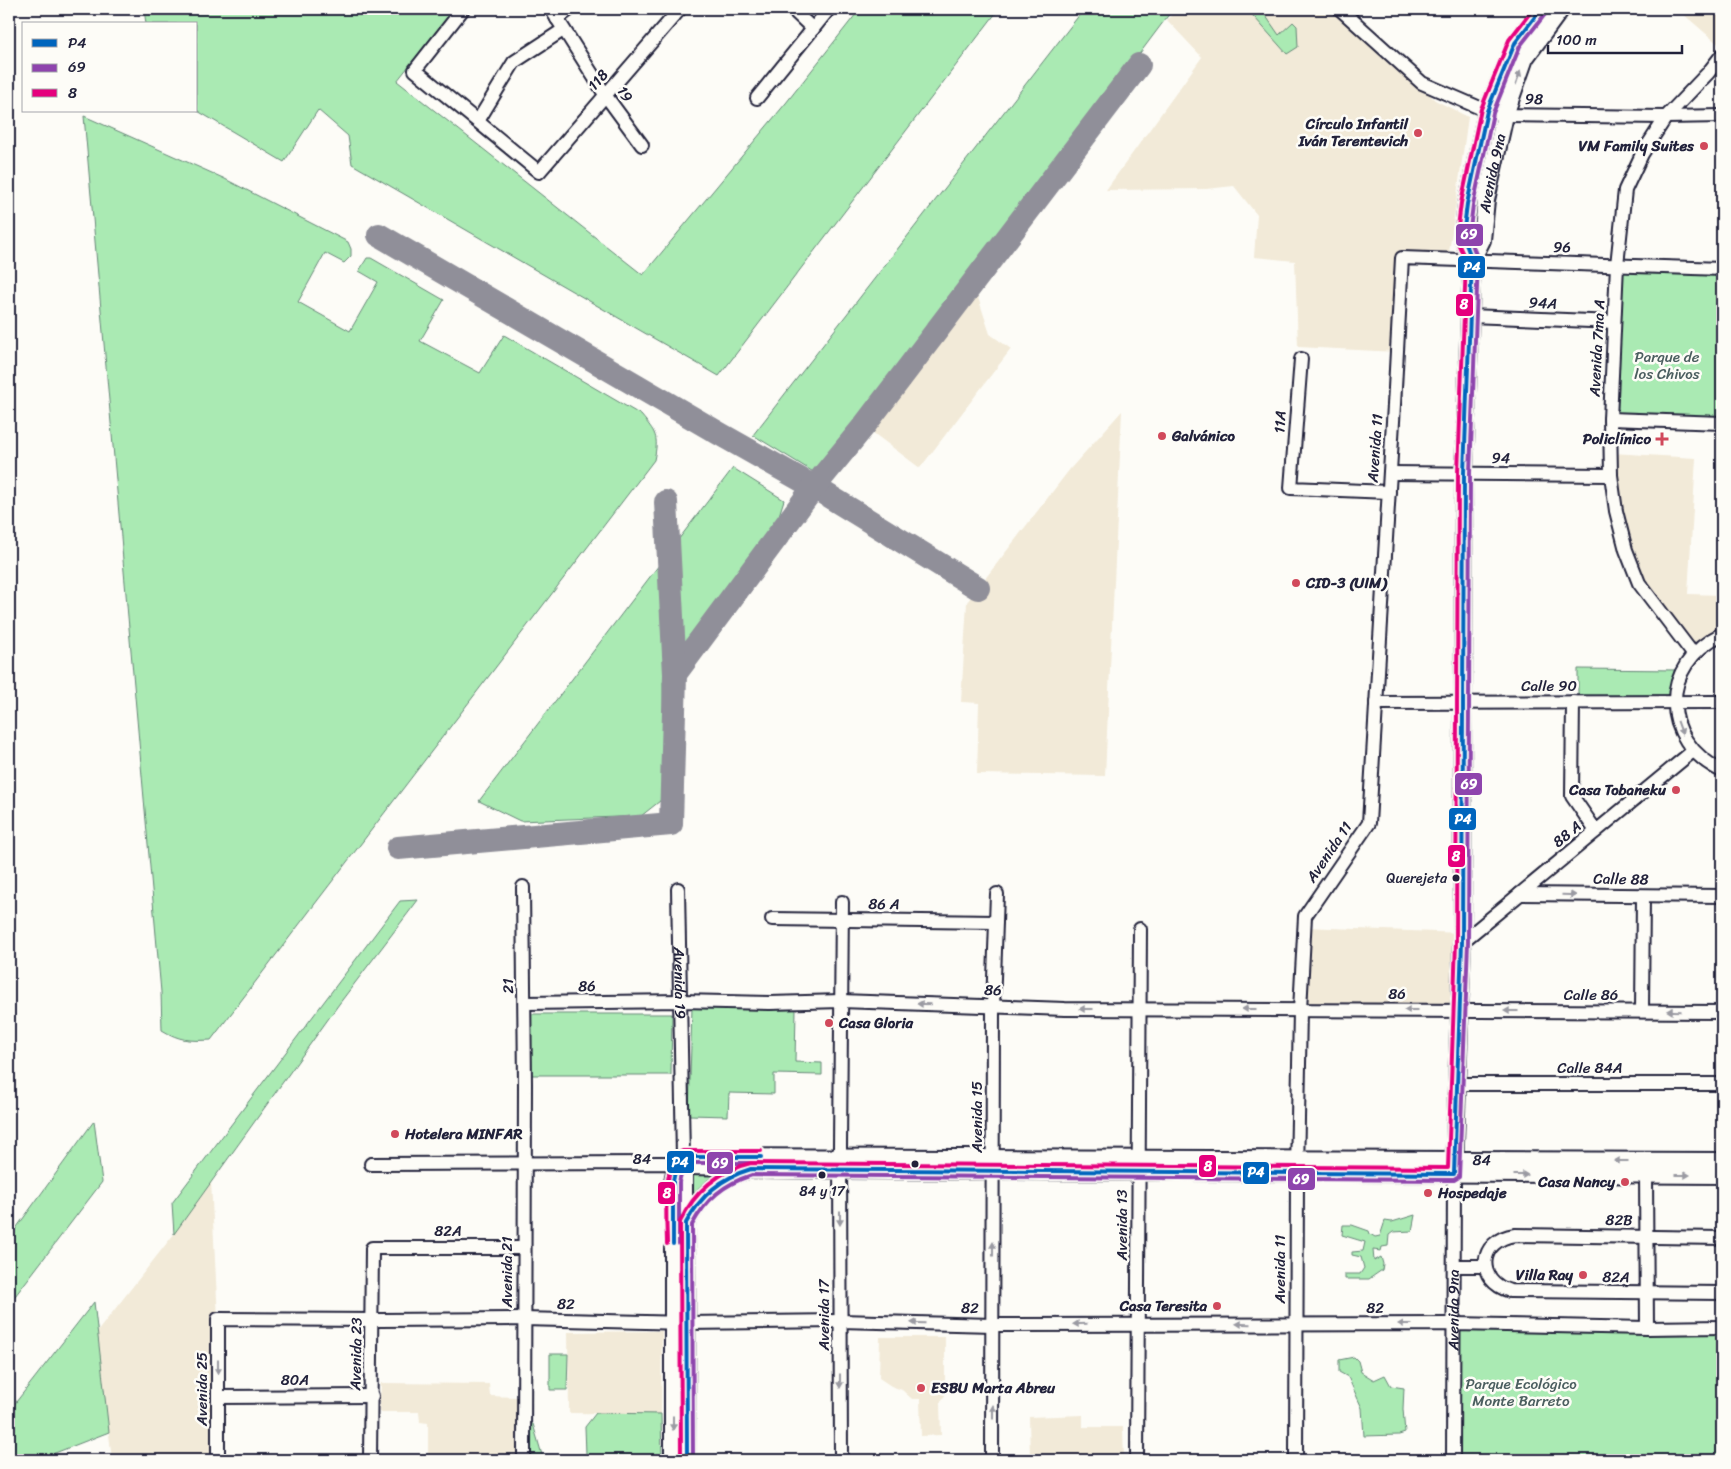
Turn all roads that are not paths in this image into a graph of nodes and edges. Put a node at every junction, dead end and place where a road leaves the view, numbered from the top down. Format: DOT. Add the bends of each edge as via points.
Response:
graph roads {
  1 [pos="463,9"];
  2 [pos="570,9"];
  3 [pos="680,9"];
  4 [pos="792,9"];
  5 [pos="829,9"];
  6 [pos="1541,9"];
  7 [pos="1561,9"];
  8 [pos="1344,12"];
  9 [pos="557,19"];
  10 [pos="813,29"];
  11 [pos="1722,55"];
  12 [pos="606,96"];
  13 [pos="757,98"];
  14 [pos="1487,111"];
  15 [pos="1506,115"];
  16 [pos="1722,116"];
  17 [pos="1666,118"];
  18 [pos="478,121"];
  19 [pos="642,145"];
  20 [pos="1402,258"];
  21 [pos="1472,260"];
  22 [pos="1617,265"];
  23 [pos="1722,269"];
  24 [pos="1470,316"];
  25 [pos="1614,322"];
  26 [pos="1301,359"];
  27 [pos="1610,419"];
  28 [pos="1722,423"];
  29 [pos="1390,473"];
  30 [pos="1464,474"];
  31 [pos="1611,475"];
  32 [pos="1389,492"];
  33 [pos="1722,634"];
  34 [pos="1693,654"];
  35 [pos="1463,702"];
  36 [pos="1573,702"];
  37 [pos="1675,702"];
  38 [pos="1722,702"];
  39 [pos="1376,703"];
  40 [pos="1693,751"];
  41 [pos="1722,771"];
  42 [pos="1596,831"];
  43 [pos="523,887"];
  44 [pos="678,889"];
  45 [pos="997,894"];
  46 [pos="1520,894"];
  47 [pos="1643,896"];
  48 [pos="1722,896"];
  49 [pos="842,902"];
  50 [pos="772,919"];
  51 [pos="842,920"];
  52 [pos="996,922"];
  53 [pos="1140,929"];
  54 [pos="1462,942"];
  55 [pos="681,1001"];
  56 [pos="841,1001"];
  57 [pos="525,1003"];
  58 [pos="993,1006"];
  59 [pos="1138,1009"];
  60 [pos="1300,1010"];
  61 [pos="1460,1010"];
  62 [pos="1642,1011"];
  63 [pos="1722,1012"];
  64 [pos="525,1084"];
  65 [pos="1458,1084"];
  66 [pos="1722,1084"];
  67 [pos="371,1161"];
  68 [pos="525,1161"];
  69 [pos="1722,1161"];
  70 [pos="840,1163"];
  71 [pos="682,1164"];
  72 [pos="994,1164"];
  73 [pos="1138,1166"];
  74 [pos="1297,1167"];
  75 [pos="1455,1168"];
  76 [pos="751,1170"];
  77 [pos="1646,1175"];
  78 [pos="1722,1175"];
  79 [pos="686,1223"];
  80 [pos="1647,1237"];
  81 [pos="1722,1238"];
  82 [pos="372,1248"];
  83 [pos="523,1248"];
  84 [pos="1454,1266"];
  85 [pos="1485,1266"];
  86 [pos="1647,1293"];
  87 [pos="1722,1293"];
  88 [pos="218,1318"];
  89 [pos="523,1319"];
  90 [pos="373,1320"];
  91 [pos="840,1321"];
  92 [pos="680,1322"];
  93 [pos="1138,1323"];
  94 [pos="1454,1324"];
  95 [pos="993,1325"];
  96 [pos="1297,1325"];
  97 [pos="1722,1327"];
  98 [pos="1647,1328"];
  99 [pos="372,1396"];
  100 [pos="218,1397"];
  101 [pos="218,1460"];
  102 [pos="370,1460"];
  103 [pos="524,1460"];
  104 [pos="673,1460"];
  105 [pos="687,1460"];
  106 [pos="841,1460"];
  107 [pos="992,1460"];
  108 [pos="1137,1460"];
  109 [pos="1296,1460"];
  110 [pos="1453,1460"];
  1 -- 18 [label="street" via="415,70"];
  2 -- 9 [label="street"];
  3 -- 12 [label="street, 118"];
  4 -- 10 [label="street"];
  5 -- 10 [label="street"];
  6 -- 14 [label="main road, Avenida 9na" via="1515,43"];
  15 -- 7 [label="main road, Avenida 9na, one-way" via="1525,58"];
  8 -- 14 [label="street, 98" via="1422,83"];
  9 -- 12 [label="street, 19"];
  9 -- 18 [label="street" via="514,62"];
  10 -- 13 [label="street"];
  11 -- 17 [label="street, Avenida 7ma A"];
  12 -- 18 [label="street, 118" via="539,172"];
  12 -- 19 [label="street, 19"];
  14 -- 15 [label="street, 98"];
  14 -- 21 [label="main road, Avenida 9na" via="1463,236"];
  15 -- 17 [label="street, 98"];
  15 -- 21 [label="main road, Avenida 9na" via="1486,200 1482,240"];
  16 -- 17 [label="street, 98"];
  17 -- 22 [label="street, Avenida 7ma A" via="1642,154 1625,190"];
  20 -- 21 [label="street, 96"];
  20 -- 29 [label="street, Avenida 11"];
  21 -- 22 [label="street, 96"];
  21 -- 24 [label="main road"];
  22 -- 23 [label="street, 96"];
  22 -- 25 [label="street, Avenida 7ma A"];
  24 -- 25 [label="street, 94A"];
  24 -- 30 [label="main road"];
  25 -- 27 [label="street, Avenida 7ma A"];
  26 -- 32 [label="street, 11A" via="1291,488"];
  27 -- 28 [label="street"];
  27 -- 31 [label="street, Avenida 7ma A"];
  29 -- 30 [label="street, 94"];
  29 -- 32 [label="street, Avenida 11"];
  30 -- 31 [label="street, 94"];
  30 -- 35 [label="main road"];
  31 -- 34 [label="street, Avenida 7ma A" via="1626,550 1639,583"];
  32 -- 39 [label="street, Avenida 11"];
  33 -- 34 [label="street"];
  34 -- 37 [label="street" via="1683,668"];
  35 -- 36 [label="street, Calle 90"];
  35 -- 39 [label="street, Calle 90"];
  35 -- 54 [label="main road"];
  36 -- 37 [label="street, Calle 90"];
  36 -- 42 [label="street" via="1572,796"];
  37 -- 38 [label="street, Calle 90"];
  37 -- 40 [label="street, one-way" via="1677,720"];
  39 -- 60 [label="street, Avenida 11" via="1369,823 1304,916"];
  40 -- 41 [label="street"];
  40 -- 42 [label="street, 88 A"];
  42 -- 46 [label="street, 88 A"];
  43 -- 57 [label="street, 21"];
  44 -- 55 [label="street, Avenida 19"];
  45 -- 52 [label="street, Avenida 15"];
  46 -- 47 [label="street, Calle 88, one-way"];
  46 -- 54 [label="street, 88 A"];
  47 -- 48 [label="street, Calle 88"];
  47 -- 62 [label="street"];
  49 -- 51 [label="street, Avenida 17"];
  50 -- 51 [label="street, 86 A"];
  51 -- 52 [label="street, 86 A"];
  51 -- 56 [label="street, Avenida 17"];
  52 -- 58 [label="street, Avenida 15"];
  53 -- 59 [label="street, Avenida 13"];
  54 -- 61 [label="main road"];
  55 -- 56 [label="street, 86"];
  55 -- 57 [label="street, 86"];
  55 -- 71 [label="street, Avenida 19"];
  58 -- 56 [label="street, 86, one-way"];
  56 -- 70 [label="street, Avenida 17"];
  57 -- 64 [label="street, 21"];
  59 -- 58 [label="street, 86, one-way"];
  58 -- 72 [label="street, Avenida 15"];
  60 -- 59 [label="street, 86, one-way"];
  59 -- 73 [label="street, Avenida 13"];
  61 -- 60 [label="street, 86, one-way"];
  60 -- 74 [label="street, Avenida 11"];
  62 -- 61 [label="street, Calle 86, one-way"];
  61 -- 65 [label="main road"];
  63 -- 62 [label="street, Calle 86, one-way"];
  64 -- 68 [label="street, Avenida 21"];
  65 -- 66 [label="street, Calle 84A"];
  65 -- 75 [label="main road"];
  67 -- 68 [label="street, 84"];
  68 -- 71 [label="street, 84" via="668,1159"];
  68 -- 83 [label="street, Avenida 21"];
  69 -- 75 [label="main road, 84, one-way"];
  70 -- 71 [label="main road, 84"];
  70 -- 72 [label="main road, 84"];
  70 -- 76 [label="main road, 84"];
  70 -- 91 [label="street, Avenida 17, one-way"];
  71 -- 76 [label="street"];
  71 -- 79 [label="street"];
  71 -- 92 [label="main road" via="674,1172 673,1181"];
  72 -- 73 [label="main road, 84"];
  95 -- 72 [label="street, Avenida 15, one-way"];
  73 -- 74 [label="main road, 84"];
  73 -- 93 [label="street, Avenida 13"];
  74 -- 75 [label="main road, 84"];
  74 -- 96 [label="street, Avenida 11"];
  75 -- 77 [label="main road, 84, one-way"];
  75 -- 84 [label="street, Avenida 9na"];
  76 -- 79 [label="main road" via="737,1173 711,1189"];
  77 -- 78 [label="main road, 84, one-way"];
  77 -- 80 [label="street"];
  79 -- 92 [label="main road"];
  80 -- 81 [label="street, 82B"];
  80 -- 85 [label="street, 82B" via="1505,1236 1490,1248"];
  80 -- 86 [label="street"];
  82 -- 83 [label="street, 82A"];
  82 -- 90 [label="street, Avenida 23"];
  83 -- 89 [label="street, Avenida 21"];
  84 -- 85 [label="street"];
  84 -- 94 [label="street, Avenida 9na"];
  85 -- 86 [label="street, 82A" via="1493,1283 1510,1291"];
  86 -- 87 [label="street, 82A"];
  86 -- 98 [label="street"];
  88 -- 90 [label="street, 82"];
  88 -- 100 [label="street, Avenida 25, one-way"];
  89 -- 90 [label="street, 82"];
  89 -- 92 [label="street, 82"];
  89 -- 103 [label="street, Avenida 21"];
  90 -- 99 [label="street, Avenida 23"];
  91 -- 92 [label="street, 82"];
  95 -- 91 [label="street, 82, one-way"];
  91 -- 106 [label="street, Avenida 17, one-way"];
  92 -- 104 [label="main road, one-way"];
  92 -- 105 [label="main road"];
  93 -- 95 [label="street, 82, one-way"];
  96 -- 93 [label="street, 82, one-way"];
  93 -- 108 [label="street, Avenida 13"];
  94 -- 96 [label="street, 82, one-way"];
  94 -- 98 [label="street, 82"];
  94 -- 110 [label="street, Avenida 9na"];
  107 -- 95 [label="street, Avenida 15, one-way"];
  96 -- 109 [label="street, Avenida 11"];
  97 -- 98 [label="street, 82"];
  99 -- 100 [label="street, 80A"];
  99 -- 102 [label="street, Avenida 23"];
  100 -- 101 [label="street, Avenida 25"];
}
